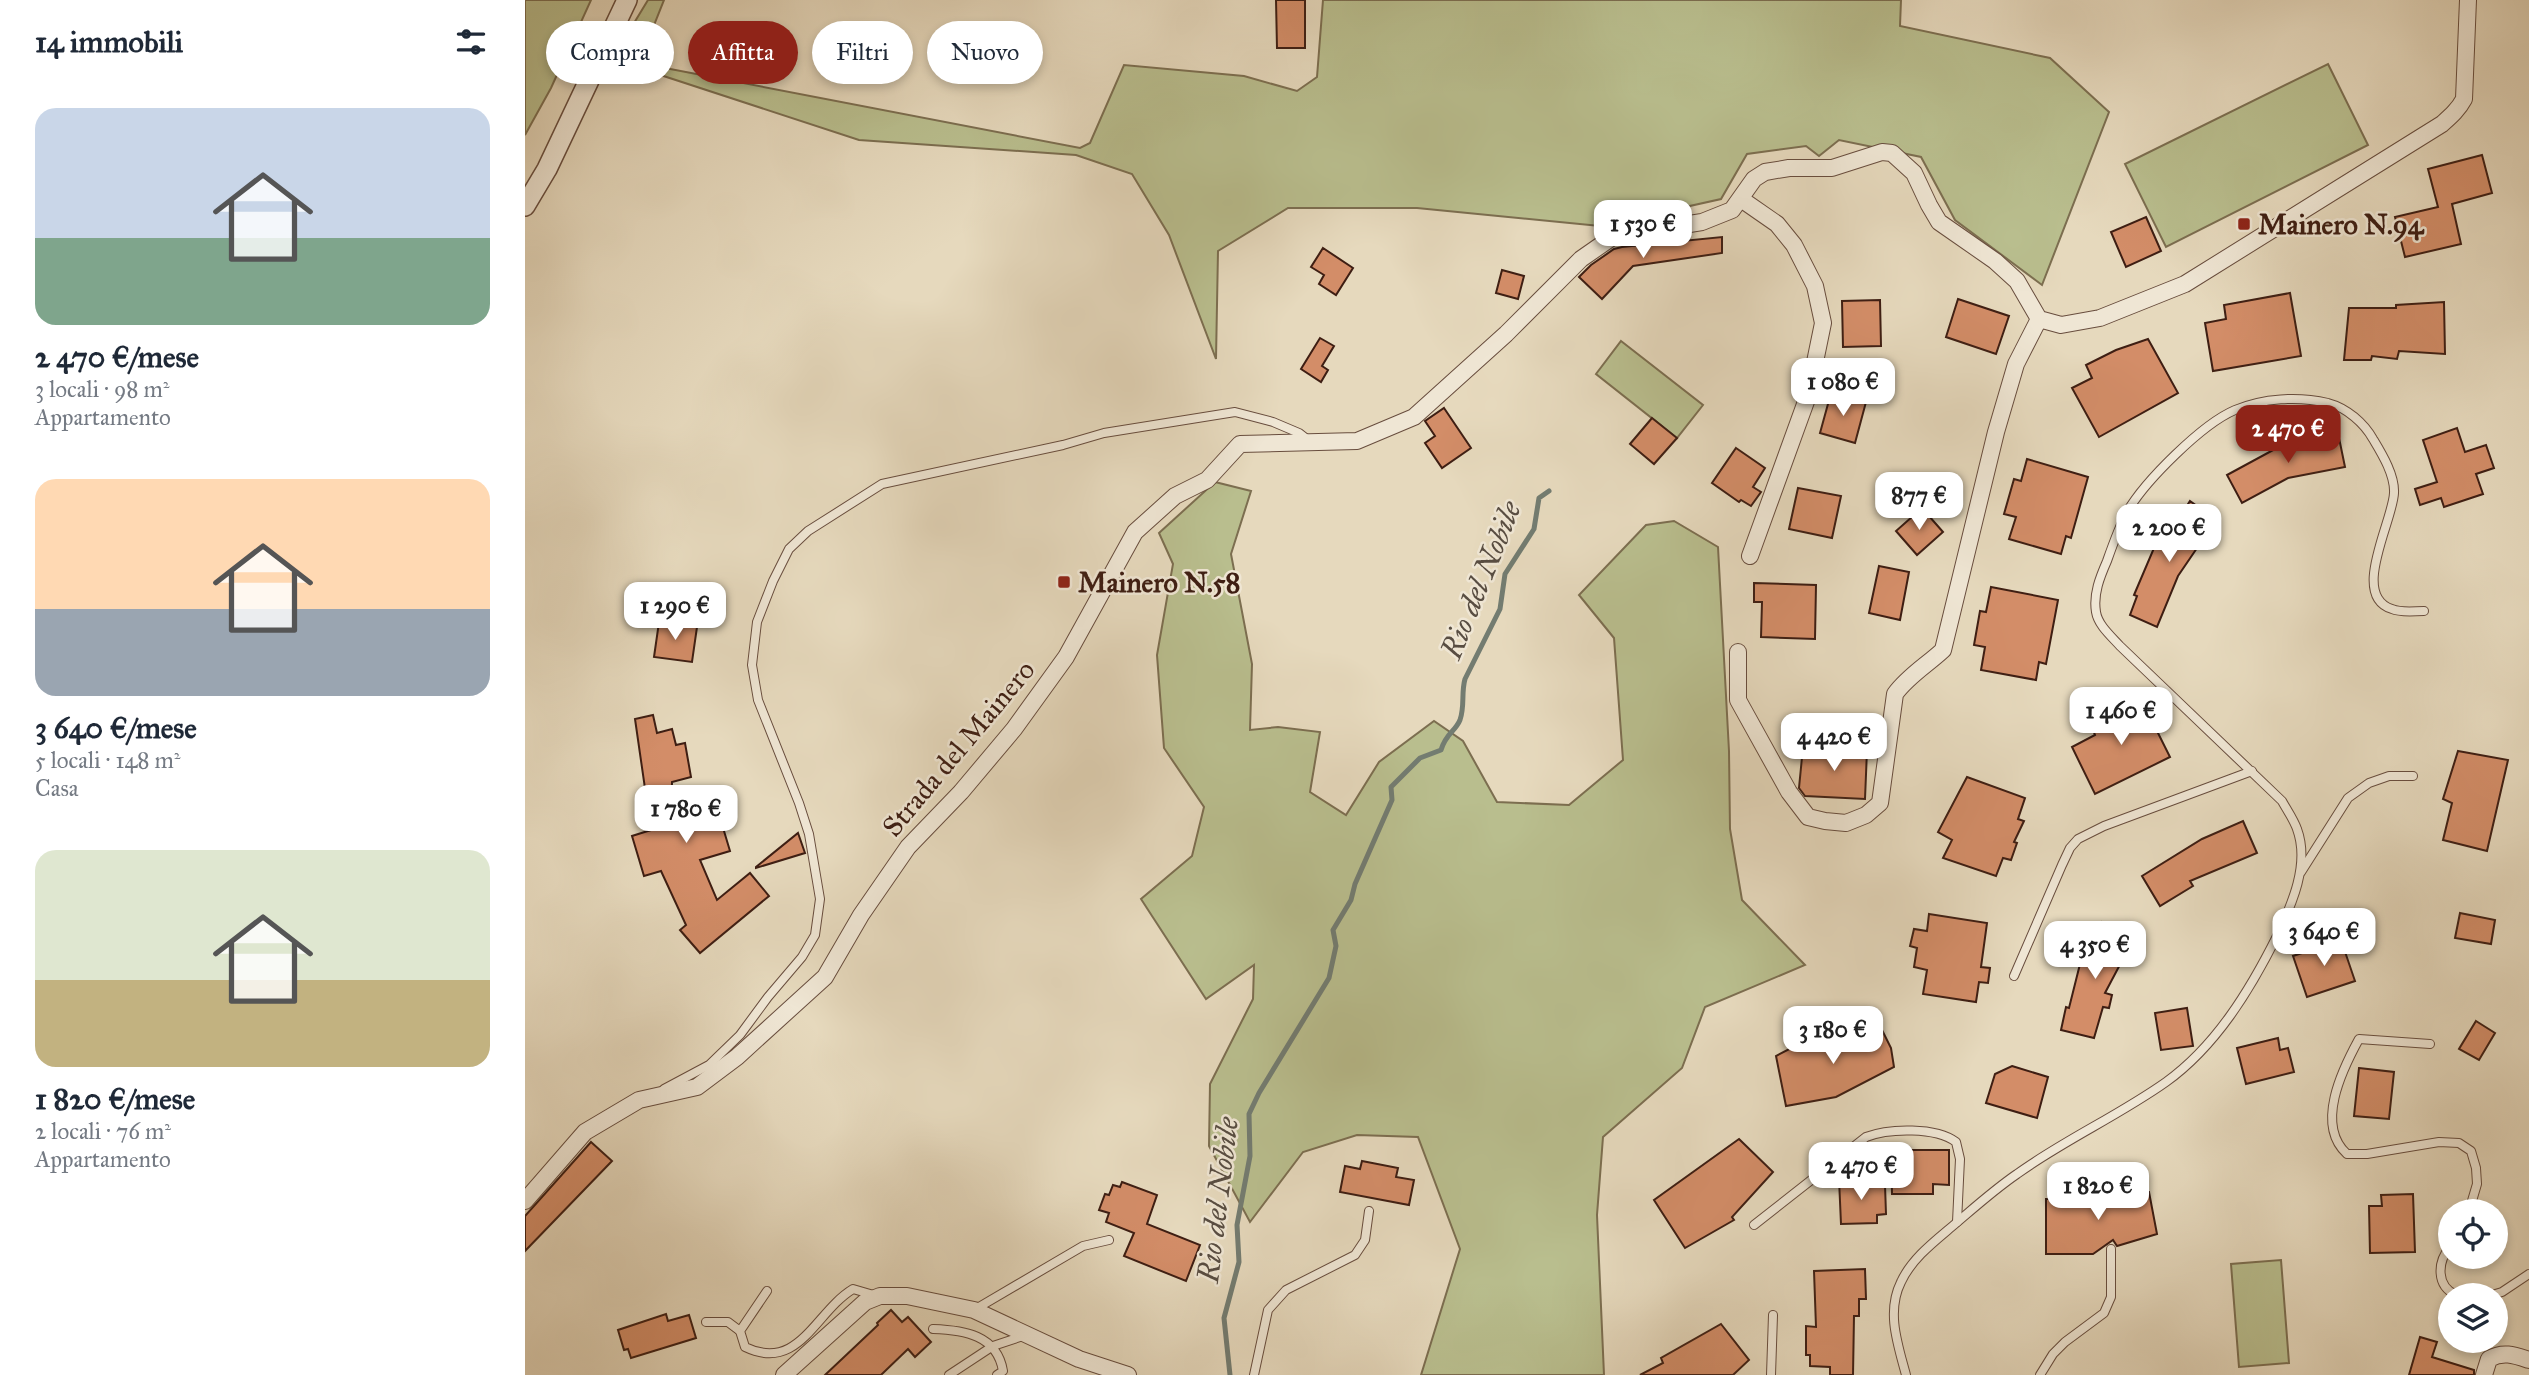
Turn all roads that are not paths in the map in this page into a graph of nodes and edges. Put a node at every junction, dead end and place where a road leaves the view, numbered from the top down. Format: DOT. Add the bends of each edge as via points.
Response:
graph roads {
  1 [pos="627,0"];
  2 [pos="2468,0"];
  3 [pos="1741,199"];
  4 [pos="525,206"];
  5 [pos="2039,318"];
  6 [pos="1313,444"];
  7 [pos="1750,556"];
  8 [pos="2424,611"];
  9 [pos="1738,652"];
  10 [pos="2252,771"];
  11 [pos="2413,776"];
  12 [pos="2301,872"];
  13 [pos="2014,976"];
  14 [pos="2430,1044"];
  15 [pos="639,1100"];
  16 [pos="2473,1199"];
  17 [pos="525,1200"];
  18 [pos="1369,1211"];
  19 [pos="1957,1222"];
  20 [pos="1754,1225"];
  21 [pos="1109,1240"];
  22 [pos="2111,1249"];
  23 [pos="2529,1274"];
  24 [pos="2508,1288"];
  25 [pos="767,1291"];
  26 [pos="880,1296"];
  27 [pos="974,1310"];
  28 [pos="1773,1315"];
  29 [pos="706,1322"];
  30 [pos="933,1329"];
  31 [pos="740,1331"];
  32 [pos="1030,1334"];
  33 [pos="993,1346"];
  34 [pos="2529,1360"];
  35 [pos="784,1375"];
  36 [pos="949,1375"];
  37 [pos="997,1375"];
  38 [pos="1128,1375"];
  39 [pos="1254,1375"];
  40 [pos="1771,1375"];
  41 [pos="1906,1375"];
  42 [pos="2040,1375"];
  43 [pos="2484,1375"];
  1 -- 4 [label="street"];
  2 -- 5 [label="street" via="2464,99 2459,110 2442,124 2185,284 2100,318 2061,325"];
  3 -- 5 [label="street, Strada del Mainero" via="1754,179 1765,172 1832,168 1892,153 1914,173 1939,222 2017,281"];
  3 -- 6 [label="street, Strada del Mainero" via="1732,210 1702,222 1614,236 1581,259 1414,417 1357,441"];
  3 -- 7 [label="street" via="1777,224 1794,244 1815,286 1823,323 1808,396"];
  5 -- 9 [label="street" via="2016,364 1996,432 1943,650 1905,680 1895,694 1880,803 1866,816 1846,823 1808,817 1738,700"];
  6 -- 15 [label="street, Strada del Mainero" via="1240,444 1207,480 1175,496 1135,532 1066,657 1014,729 908,847 825,977 697,1087"];
  6 -- 15 [label="lane" via="1273,422 1235,412 1104,433 882,484 807,531 789,549 773,581 757,622 752,665 758,700 809,834 820,899 815,935 740,1035 709,1065"];
  8 -- 10 [label="lane" via="2392,610 2374,591 2376,559 2395,491 2369,432 2351,414 2329,403 2276,398 2232,411 2193,439 2128,510 2094,598 2096,615 2120,646"];
  10 -- 12 [label="lane" via="2282,801 2297,828"];
  10 -- 13 [label="lane" via="2078,839"];
  11 -- 12 [label="lane" via="2389,776 2348,798"];
  12 -- 19 [label="lane" via="2256,978 2202,1051 2166,1082 2017,1174"];
  14 -- 16 [label="lane" via="2359,1039 2333,1102 2337,1145 2347,1154 2367,1154 2459,1143 2471,1151 2476,1168"];
  15 -- 17 [label="street, Strada del Mainero" via="585,1132"];
  18 -- 39 [label="lane" via="1365,1240 1355,1255 1286,1290 1268,1310"];
  19 -- 20 [label="lane" via="1960,1159 1956,1142 1947,1135 1881,1131 1866,1137"];
  19 -- 41 [label="lane" via="1910,1266 1899,1284 1895,1331"];
  21 -- 27 [label="lane" via="1083,1247"];
  22 -- 42 [label="lane" via="2112,1297 2104,1313 2065,1342"];
  23 -- 24 [label="lane"];
  25 -- 31 [label="lane"];
  26 -- 27 [label="street" via="907,1296"];
  26 -- 31 [label="lane" via="853,1289 789,1350 779,1354 745,1348"];
  26 -- 35 [label="street" via="865,1302"];
  27 -- 32 [label="street"];
  28 -- 40 [label="lane"];
  29 -- 31 [label="lane" via="727,1322"];
  30 -- 33 [label="lane" via="957,1330"];
  32 -- 33 [label="lane"];
  32 -- 38 [label="street" via="1079,1359"];
  33 -- 36 [label="lane"];
  33 -- 37 [label="lane" via="1003,1371"];
  34 -- 43 [label="street" via="2497,1354 2489,1359"];
}
